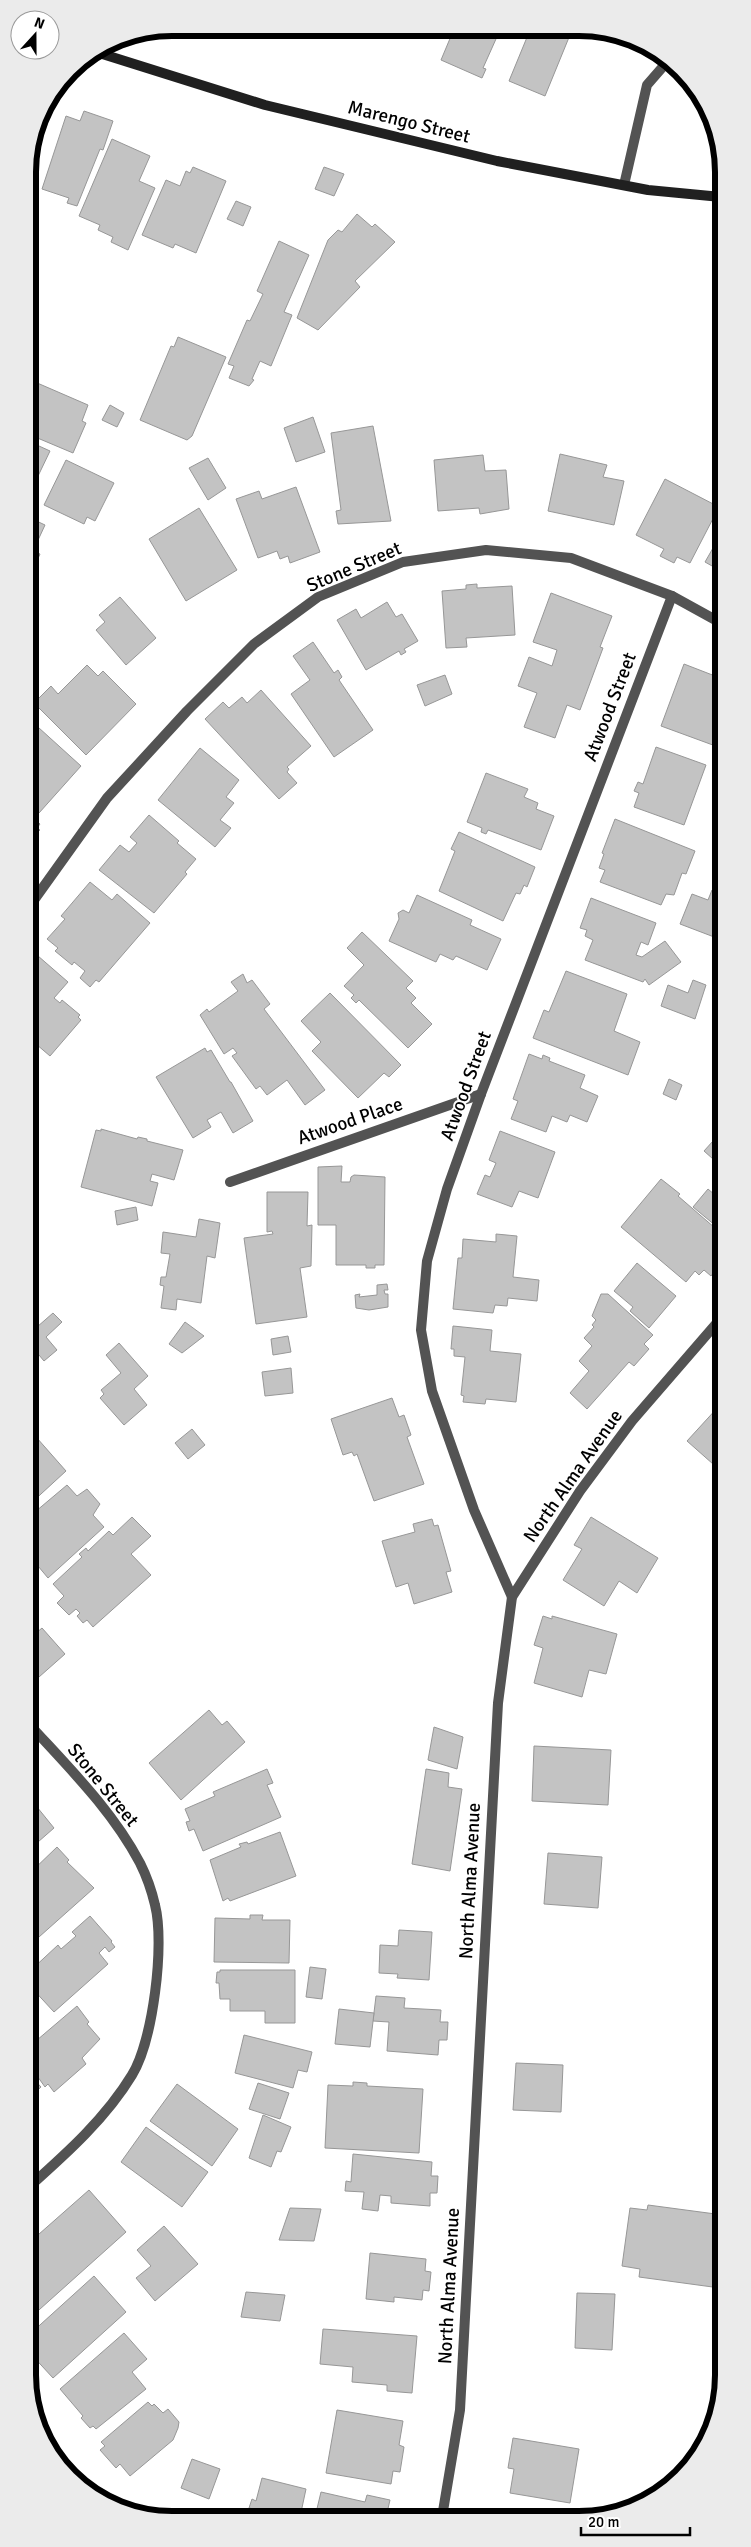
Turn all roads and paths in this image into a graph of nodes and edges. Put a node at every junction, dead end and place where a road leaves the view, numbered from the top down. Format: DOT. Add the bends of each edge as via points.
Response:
graph roads {
  1 [pos="103,54"];
  2 [pos="664,66"];
  3 [pos="624,186"];
  4 [pos="715,196"];
  5 [pos="672,596"];
  6 [pos="715,620"];
  7 [pos="37,896"];
  8 [pos="481,1094"];
  9 [pos="230,1182"];
  10 [pos="714,1326"];
  11 [pos="512,1597"];
  12 [pos="36,1731"];
  13 [pos="36,2180"];
  14 [pos="443,2511"];
  1 -- 3 [label="main road, Marengo Street" via="266,105 497,161"];
  2 -- 3 [label="street" via="647,85"];
  3 -- 4 [label="main road, Marengo Street"];
  5 -- 6 [label="street, Stone Street"];
  5 -- 7 [label="street, Stone Street" via="571,558 486,550 402,562 318,597 254,644 187,711 107,798"];
  5 -- 8 [label="street, Atwood Street"];
  8 -- 9 [label="street, Atwood Place"];
  8 -- 11 [label="street, Atwood Street" via="447,1189 427,1262 421,1330 432,1391 474,1510"];
  10 -- 11 [label="street, North Alma Avenue" via="632,1421 580,1491"];
  11 -- 14 [label="street, North Alma Avenue" via="498,1703 460,2410"];
  12 -- 13 [label="street, Stone Street" via="112,1817 140,1864 156,1906 158,1962 150,2028 133,2074 106,2111"];
}
